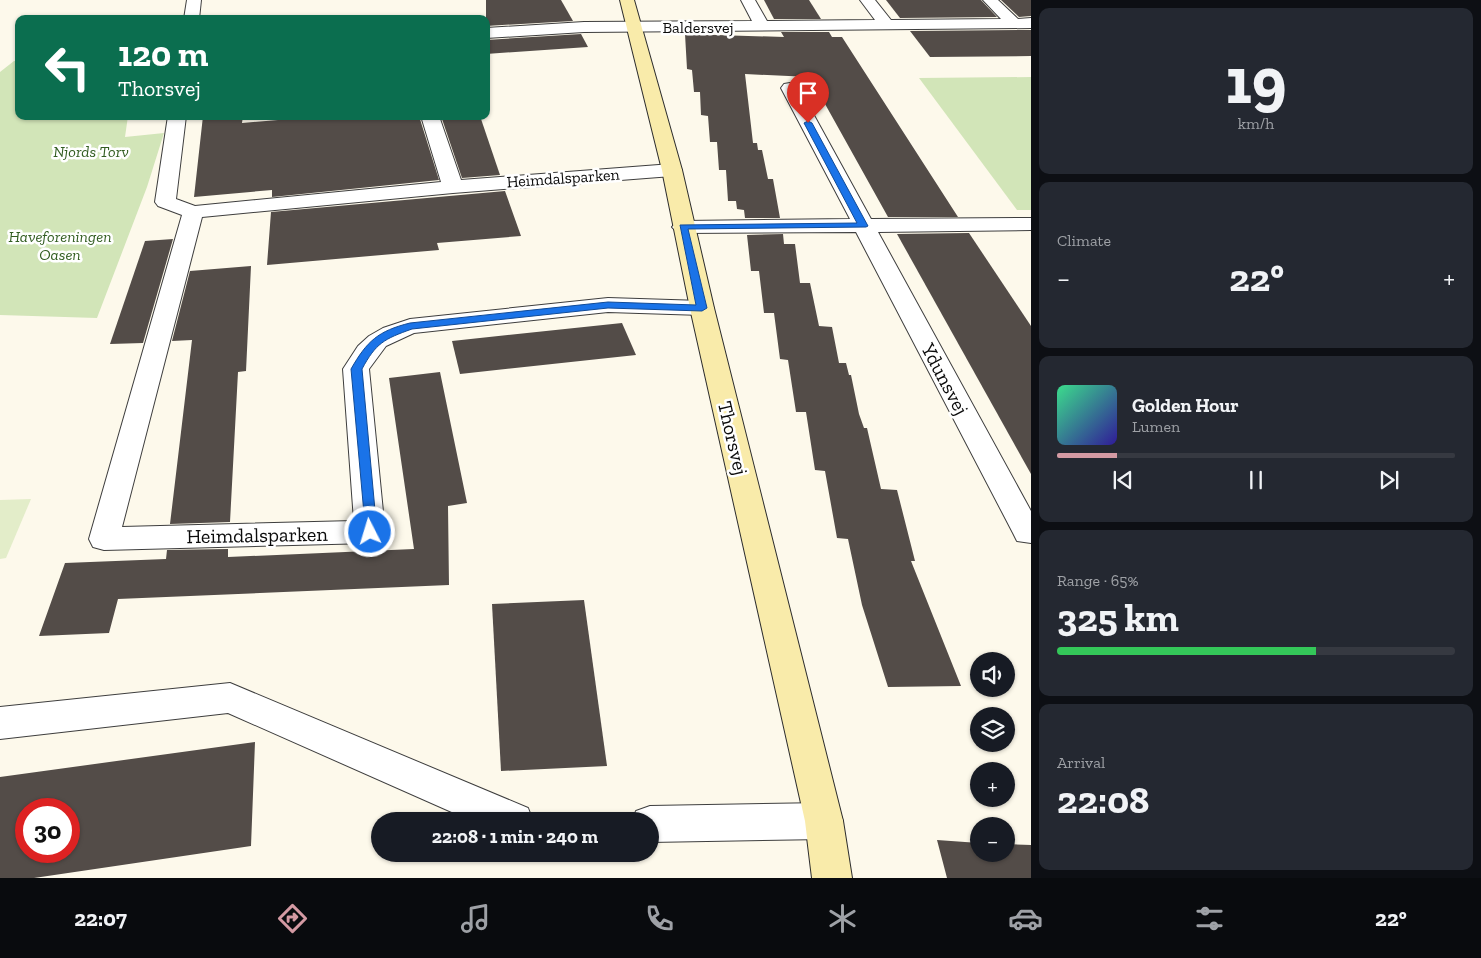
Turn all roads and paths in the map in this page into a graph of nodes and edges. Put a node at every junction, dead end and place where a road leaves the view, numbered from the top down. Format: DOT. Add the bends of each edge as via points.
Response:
graph roads {
  1 [pos="194,0"];
  2 [pos="627,0"];
  3 [pos="748,0"];
  4 [pos="867,0"];
  5 [pos="990,0"];
  6 [pos="192,15"];
  7 [pos="1031,23"];
  8 [pos="1015,24"];
  9 [pos="887,25"];
  10 [pos="763,26"];
  11 [pos="633,27"];
  12 [pos="490,33"];
  13 [pos="790,88"];
  14 [pos="176,120"];
  15 [pos="431,120"];
  16 [pos="672,170"];
  17 [pos="453,187"];
  18 [pos="193,212"];
  19 [pos="1031,224"];
  20 [pos="863,226"];
  21 [pos="683,227"];
  22 [pos="702,308"];
  23 [pos="1028,533"];
  24 [pos="0,723"];
  25 [pos="493,812"];
  26 [pos="824,821"];
  27 [pos="659,824"];
  28 [pos="832,878"];
  1 -- 6 [label="street"];
  2 -- 11 [label="street, Thorsvej"];
  3 -- 10 [label="street, Baldersvej"];
  4 -- 9 [label="street"];
  5 -- 8 [label="street"];
  7 -- 8 [label="street, Baldersvej"];
  8 -- 9 [label="street, Baldersvej"];
  9 -- 10 [label="street, Baldersvej"];
  10 -- 11 [label="street, Baldersvej"];
  11 -- 12 [label="street"];
  11 -- 16 [label="street, Thorsvej"];
  13 -- 20 [label="street, Ydunsvej"];
  14 -- 18 [label="street, Heimdalsparken" via="165,202"];
  15 -- 17 [label="street"];
  16 -- 17 [label="street, Heimdalsparken"];
  16 -- 21 [label="street, Thorsvej"];
  17 -- 18 [label="street, Heimdalsparken"];
  18 -- 22 [label="street, Heimdalsparken" via="104,539 370,532 356,369 368,348 387,334 410,326 608,305"];
  19 -- 20 [label="street"];
  20 -- 21 [label="street"];
  20 -- 23 [label="street, Ydunsvej"];
  21 -- 22 [label="street, Thorsvej"];
  22 -- 26 [label="street, Thorsvej"];
  24 -- 25 [label="street" via="230,698"];
  26 -- 27 [label="street"];
  26 -- 28 [label="street, Thorsvej"];
}
